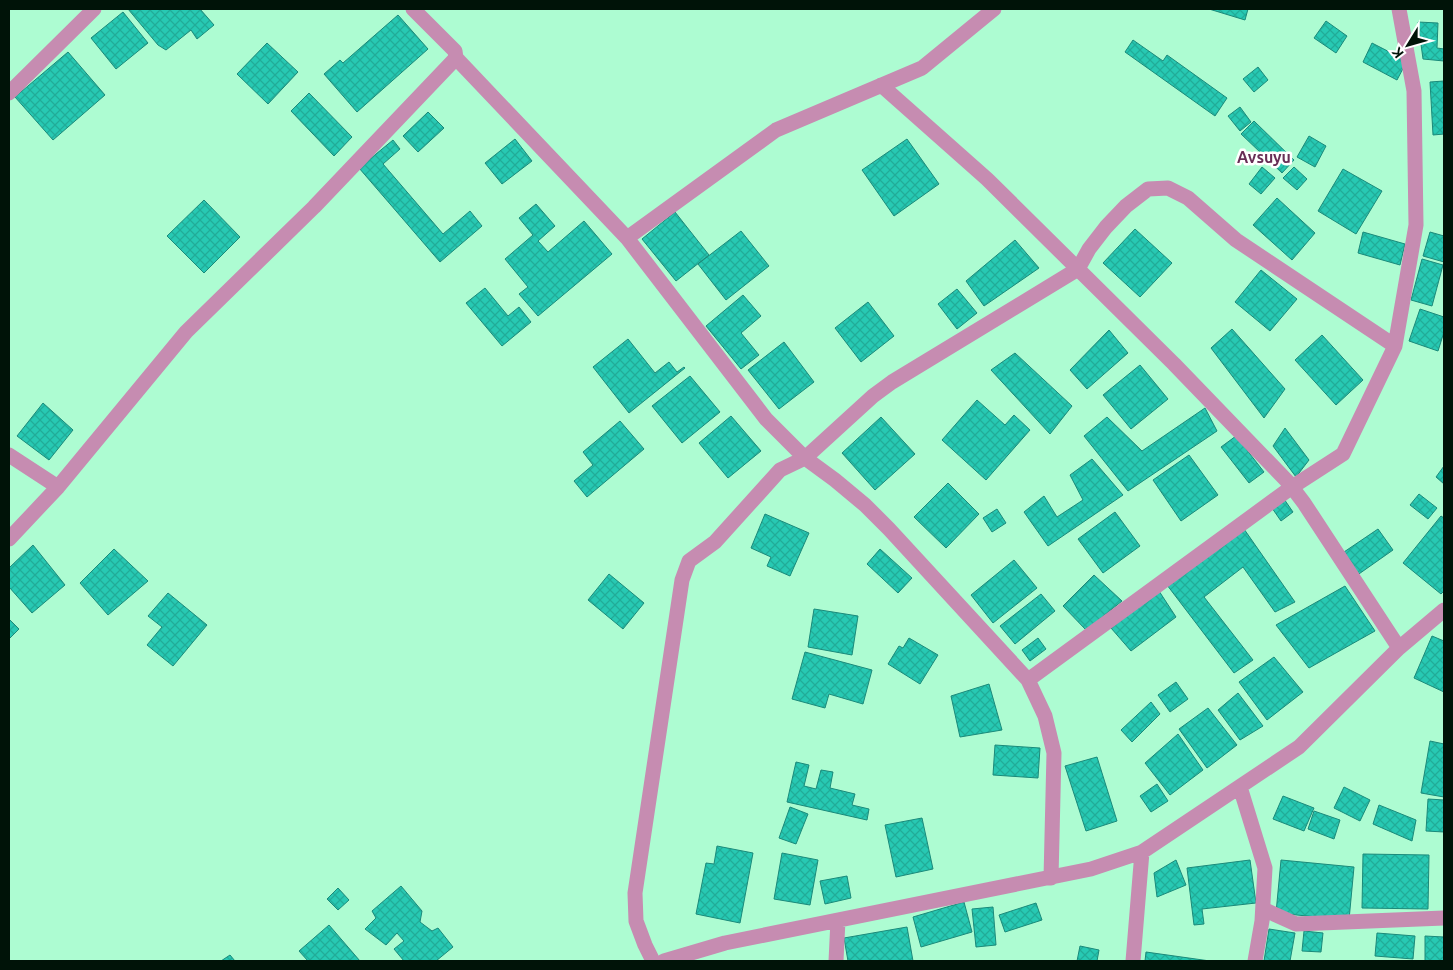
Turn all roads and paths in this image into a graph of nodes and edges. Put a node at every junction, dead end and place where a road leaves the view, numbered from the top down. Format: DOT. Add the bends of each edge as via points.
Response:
graph roads {
  1 [pos="94,9"];
  2 [pos="413,9"];
  3 [pos="994,9"];
  4 [pos="1399,9"];
  5 [pos="456,58"];
  6 [pos="881,85"];
  7 [pos="9,92"];
  8 [pos="626,238"];
  9 [pos="1078,269"];
  10 [pos="1395,346"];
  11 [pos="9,455"];
  12 [pos="805,458"];
  13 [pos="58,487"];
  14 [pos="1292,487"];
  15 [pos="9,538"];
  16 [pos="1444,610"];
  17 [pos="1399,648"];
  18 [pos="1028,680"];
  19 [pos="1240,787"];
  20 [pos="1142,852"];
  21 [pos="1051,878"];
  22 [pos="1262,909"];
  23 [pos="1444,918"];
  24 [pos="838,920"];
  25 [pos="653,961"];
  26 [pos="664,961"];
  27 [pos="836,961"];
  28 [pos="1133,961"];
  29 [pos="1255,961"];
  1 -- 7 [label="street"];
  2 -- 5 [label="street" via="455,51"];
  3 -- 6 [label="street" via="922,68"];
  4 -- 10 [label="street" via="1414,91 1416,224"];
  5 -- 8 [label="street"];
  5 -- 13 [label="street" via="314,207 186,332"];
  6 -- 8 [label="street" via="776,130"];
  6 -- 9 [label="street" via="987,179"];
  8 -- 12 [label="street" via="766,419"];
  9 -- 10 [label="street" via="1106,227 1126,206 1148,189 1168,188 1188,198 1236,240"];
  9 -- 12 [label="street" via="892,382"];
  9 -- 14 [label="street"];
  10 -- 14 [label="street" via="1342,454"];
  11 -- 13 [label="street"];
  12 -- 18 [label="street" via="865,505"];
  12 -- 25 [label="street" via="780,470 715,542 689,561 682,580 635,893 636,921"];
  13 -- 15 [label="street"];
  14 -- 17 [label="street"];
  14 -- 18 [label="street"];
  16 -- 17 [label="street"];
  17 -- 19 [label="street" via="1300,747"];
  18 -- 21 [label="street" via="1045,716 1054,753"];
  19 -- 20 [label="street"];
  19 -- 22 [label="street" via="1265,868"];
  20 -- 21 [label="street"];
  20 -- 28 [label="street"];
  21 -- 24 [label="street"];
  22 -- 23 [label="street" via="1296,924"];
  22 -- 29 [label="street"];
  24 -- 26 [label="street" via="725,943"];
  24 -- 27 [label="street"];
}
